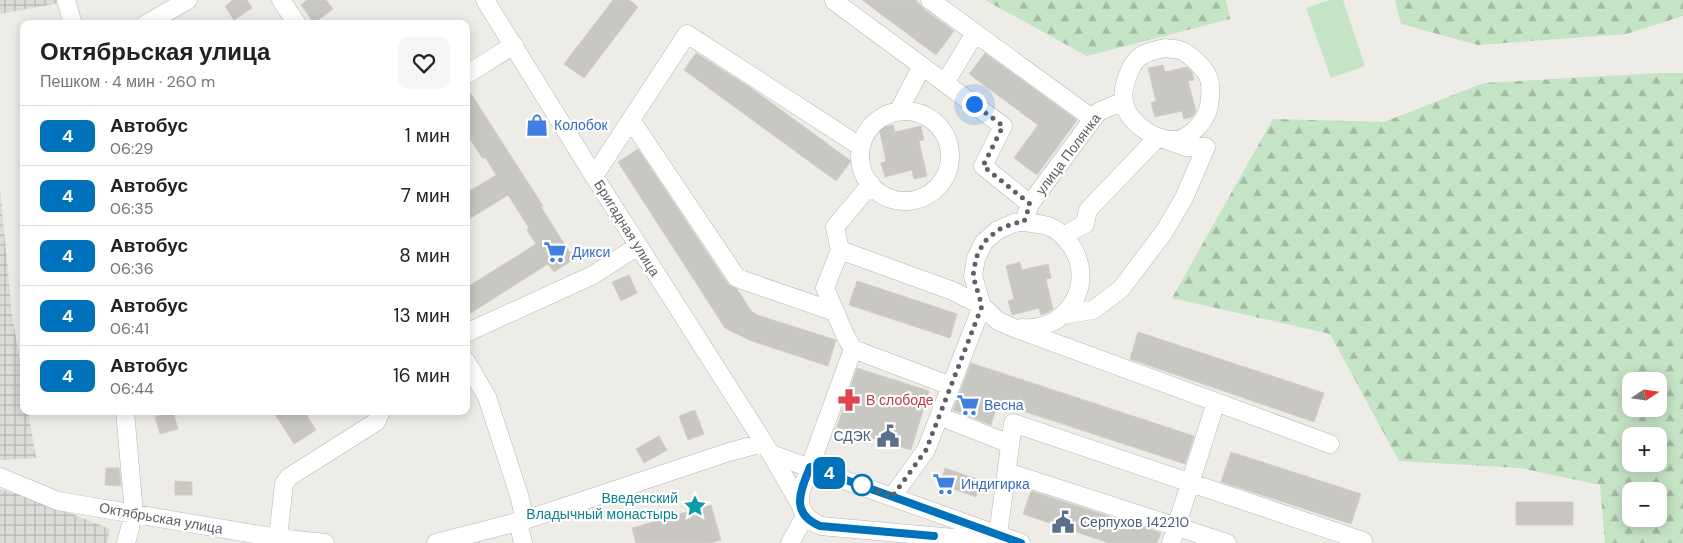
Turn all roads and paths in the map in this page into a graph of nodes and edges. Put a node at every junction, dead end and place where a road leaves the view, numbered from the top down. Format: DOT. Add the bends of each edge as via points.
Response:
graph roads {
  1 [pos="66,0"];
  2 [pos="188,0"];
  3 [pos="281,0"];
  4 [pos="485,0"];
  5 [pos="930,0"];
  6 [pos="834,1"];
  7 [pos="72,20"];
  8 [pos="153,20"];
  9 [pos="294,20"];
  10 [pos="975,33"];
  11 [pos="514,46"];
  12 [pos="922,66"];
  13 [pos="470,73"];
  14 [pos="945,83"];
  15 [pos="1124,101"];
  16 [pos="898,112"];
  17 [pos="1093,119"];
  18 [pos="631,120"];
  19 [pos="1158,137"];
  20 [pos="861,147"];
  21 [pos="594,176"];
  22 [pos="871,184"];
  23 [pos="1030,204"];
  24 [pos="1024,222"];
  25 [pos="1064,236"];
  26 [pos="638,246"];
  27 [pos="840,250"];
  28 [pos="982,306"];
  29 [pos="835,312"];
  30 [pos="1064,315"];
  31 [pos="1014,328"];
  32 [pos="470,331"];
  33 [pos="853,349"];
  34 [pos="470,368"];
  35 [pos="951,386"];
  36 [pos="1216,402"];
  37 [pos="125,415"];
  38 [pos="379,415"];
  39 [pos="939,416"];
  40 [pos="1010,444"];
  41 [pos="1330,444"];
  42 [pos="767,448"];
  43 [pos="810,467"];
  44 [pos="1006,472"];
  45 [pos="0,477"];
  46 [pos="1190,483"];
  47 [pos="892,497"];
  48 [pos="802,510"];
  49 [pos="134,513"];
  50 [pos="521,521"];
  51 [pos="1174,535"];
  52 [pos="278,538"];
  53 [pos="1004,539"];
  54 [pos="1363,541"];
  55 [pos="126,543"];
  56 [pos="326,543"];
  57 [pos="436,543"];
  58 [pos="523,543"];
  59 [pos="790,543"];
  60 [pos="1022,543"];
  61 [pos="1227,543"];
  1 -- 7 [label="street"];
  2 -- 8 [label="street"];
  3 -- 9 [label="street"];
  4 -- 11 [label="street, Бригадная улица"];
  5 -- 10 [label="street"];
  6 -- 12 [label="street"];
  10 -- 14 [label="street"];
  10 -- 17 [label="street"];
  11 -- 13 [label="street"];
  11 -- 21 [label="street, Бригадная улица"];
  12 -- 14 [label="street"];
  12 -- 16 [label="street"];
  14 -- 23 [label="street" via="1003,126 983,166"];
  15 -- 17 [label="street, улица Полянка" via="1098,112"];
  15 -- 19 [label="street" via="1129,116"];
  15 -- 19 [label="street" via="1125,83 1132,65 1146,52 1165,48 1182,51 1197,62 1209,78 1211,95 1203,120 1194,131 1180,139"];
  16 -- 20 [label="street" via="875,122"];
  16 -- 22 [label="street" via="918,113 942,130 950,159 946,173 939,185 915,200 886,197"];
  17 -- 23 [label="street, улица Полянка"];
  18 -- 20 [label="street" via="687,34"];
  18 -- 21 [label="street"];
  18 -- 29 [label="street" via="737,278"];
  19 -- 25 [label="street" via="1088,210 1085,224"];
  19 -- 30 [label="street" via="1186,147 1206,147 1184,198 1164,232 1121,289 1093,310"];
  20 -- 22 [label="street" via="860,162"];
  21 -- 26 [label="street, Бригадная улица"];
  22 -- 27 [label="street" via="835,227"];
  23 -- 24 [label="street, улица Полянка"];
  24 -- 25 [label="street" via="1049,226"];
  24 -- 28 [label="street" via="998,230 984,242 976,258 973,276"];
  25 -- 30 [label="street" via="1080,267 1080,284"];
  26 -- 32 [label="street" via="593,275"];
  26 -- 42 [label="street, Бригадная улица"];
  27 -- 28 [label="street" via="953,291"];
  27 -- 29 [label="street" via="826,288"];
  28 -- 31 [label="street" via="998,321"];
  28 -- 35 [label="street"];
  29 -- 33 [label="street"];
  30 -- 31 [label="street" via="1049,325 1032,329"];
  31 -- 36 [label="street"];
  33 -- 35 [label="street"];
  33 -- 43 [label="street"];
  34 -- 50 [label="street" via="487,397 519,495"];
  35 -- 39 [label="street"];
  36 -- 41 [label="street"];
  36 -- 46 [label="street"];
  37 -- 49 [label="street"];
  38 -- 52 [label="street" via="376,422 289,477 284,484"];
  39 -- 40 [label="street"];
  39 -- 47 [label="street" via="926,450"];
  40 -- 44 [label="street"];
  40 -- 46 [label="street" via="1013,423"];
  42 -- 43 [label="street"];
  42 -- 48 [label="street, Бригадная улица"];
  42 -- 50 [label="street" via="729,452"];
  43 -- 47 [label="street"];
  43 -- 48 [label="street" via="801,491"];
  44 -- 51 [label="street"];
  44 -- 53 [label="street"];
  45 -- 49 [label="street, Октябрьская улица" via="58,501"];
  46 -- 51 [label="street"];
  46 -- 54 [label="street"];
  47 -- 53 [label="street"];
  48 -- 53 [label="street" via="811,522 820,526"];
  48 -- 59 [label="street"];
  49 -- 52 [label="street, Октябрьская улица"];
  49 -- 55 [label="street"];
  50 -- 57 [label="street"];
  50 -- 58 [label="street"];
  51 -- 61 [label="street"];
  52 -- 56 [label="street, Октябрьская улица"];
  53 -- 60 [label="street"];
}
